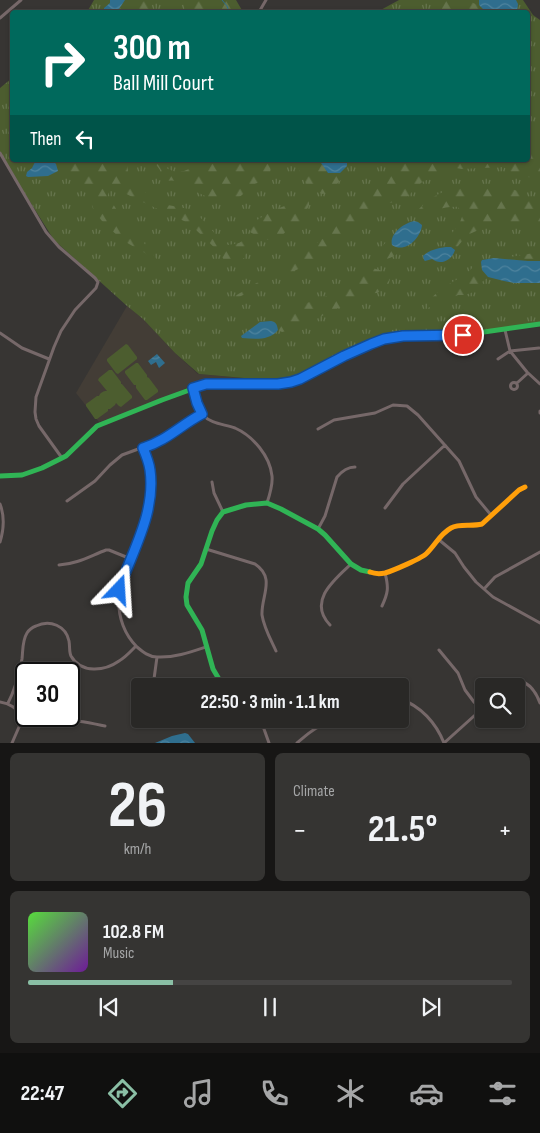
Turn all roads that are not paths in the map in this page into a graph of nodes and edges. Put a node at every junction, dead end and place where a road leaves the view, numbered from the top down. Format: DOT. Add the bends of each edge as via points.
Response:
graph roads {
  1 [pos="22,0"];
  2 [pos="0,18"];
  3 [pos="0,153"];
  4 [pos="540,324"];
  5 [pos="505,330"];
  6 [pos="0,333"];
  7 [pos="539,348"];
  8 [pos="510,351"];
  9 [pos="49,359"];
  10 [pos="498,359"];
  11 [pos="528,373"];
  12 [pos="517,383"];
  13 [pos="540,384"];
  14 [pos="193,388"];
  15 [pos="202,414"];
  16 [pos="318,429"];
  17 [pos="445,445"];
  18 [pos="143,448"];
  19 [pos="62,458"];
  20 [pos="355,467"];
  21 [pos="0,476"];
  22 [pos="212,482"];
  23 [pos="525,487"];
  24 [pos="67,501"];
  25 [pos="267,503"];
  26 [pos="0,504"];
  27 [pos="385,508"];
  28 [pos="223,512"];
  29 [pos="491,516"];
  30 [pos="318,529"];
  31 [pos="438,539"];
  32 [pos="0,542"];
  33 [pos="206,549"];
  34 [pos="540,552"];
  35 [pos="131,559"];
  36 [pos="351,564"];
  37 [pos="59,565"];
  38 [pos="385,573"];
  39 [pos="484,589"];
  40 [pos="382,606"];
  41 [pos="540,623"];
  42 [pos="330,625"];
  43 [pos="136,646"];
  44 [pos="206,648"];
  45 [pos="439,650"];
  46 [pos="276,652"];
  47 [pos="157,657"];
  48 [pos="154,678"];
  49 [pos="219,678"];
  50 [pos="525,684"];
  51 [pos="0,702"];
  52 [pos="409,703"];
  53 [pos="475,703"];
  54 [pos="540,703"];
  55 [pos="8,704"];
  56 [pos="15,708"];
  57 [pos="475,715"];
  58 [pos="80,721"];
  59 [pos="105,726"];
  60 [pos="19,727"];
  61 [pos="263,728"];
  62 [pos="315,728"];
  63 [pos="12,743"];
  64 [pos="269,743"];
  65 [pos="297,743"];
  66 [pos="444,743"];
  1 -- 2 [label="street"];
  3 -- 9 [label="street" via="46,232 98,282 66,322"];
  4 -- 5 [label="street"];
  5 -- 8 [label="street"];
  5 -- 14 [label="street" via="394,337 371,344 291,382 206,384"];
  6 -- 9 [label="street" via="22,348"];
  7 -- 8 [label="street"];
  8 -- 10 [label="street"];
  8 -- 11 [label="street"];
  9 -- 19 [label="street" via="34,412 39,426"];
  11 -- 12 [label="street"];
  11 -- 13 [label="street"];
  14 -- 15 [label="street"];
  14 -- 19 [label="street" via="97,426"];
  15 -- 18 [label="street" via="164,439"];
  15 -- 25 [label="street" via="250,436 264,453 272,476"];
  16 -- 17 [label="street" via="334,420 366,416 393,405 402,405 414,410"];
  17 -- 27 [label="street" via="396,491"];
  17 -- 29 [label="street" via="459,461 476,497"];
  18 -- 24 [label="street" via="122,455"];
  18 -- 35 [label="street" via="150,471 150,493 145,524"];
  19 -- 21 [label="street" via="32,473"];
  20 -- 30 [label="street" via="348,468 337,477"];
  22 -- 28 [label="street"];
  23 -- 29 [label="street"];
  25 -- 28 [label="street"];
  25 -- 30 [label="street"];
  26 -- 32 [label="street" via="4,523"];
  28 -- 33 [label="street"];
  29 -- 31 [label="street" via="479,525 450,528"];
  30 -- 36 [label="street"];
  31 -- 38 [label="street" via="426,554"];
  31 -- 39 [label="street" via="455,553"];
  33 -- 44 [label="street" via="201,564 188,583 186,598 202,630"];
  33 -- 46 [label="street" via="260,568 267,585 262,604 264,625"];
  34 -- 39 [label="street" via="495,577"];
  35 -- 37 [label="street" via="106,550 86,560"];
  35 -- 43 [label="street" via="119,590 119,600 122,624"];
  36 -- 38 [label="street" via="368,573"];
  36 -- 42 [label="street" via="330,585 324,596 322,612"];
  38 -- 40 [label="street" via="388,588"];
  39 -- 41 [label="street"];
  43 -- 47 [label="street"];
  43 -- 55 [label="street" via="114,664 89,669 73,658 64,630 48,623 38,625 26,635 19,673"];
  44 -- 47 [label="street"];
  44 -- 49 [label="street"];
  45 -- 53 [label="street" via="458,673"];
  47 -- 48 [label="street"];
  50 -- 54 [label="street" via="533,689"];
  51 -- 55 [label="street"];
  52 -- 66 [label="street" via="428,718"];
  55 -- 56 [label="street"];
  57 -- 66 [label="street"];
  58 -- 59 [label="street"];
  60 -- 63 [label="street"];
  61 -- 64 [label="street"];
  62 -- 65 [label="street"];
}
